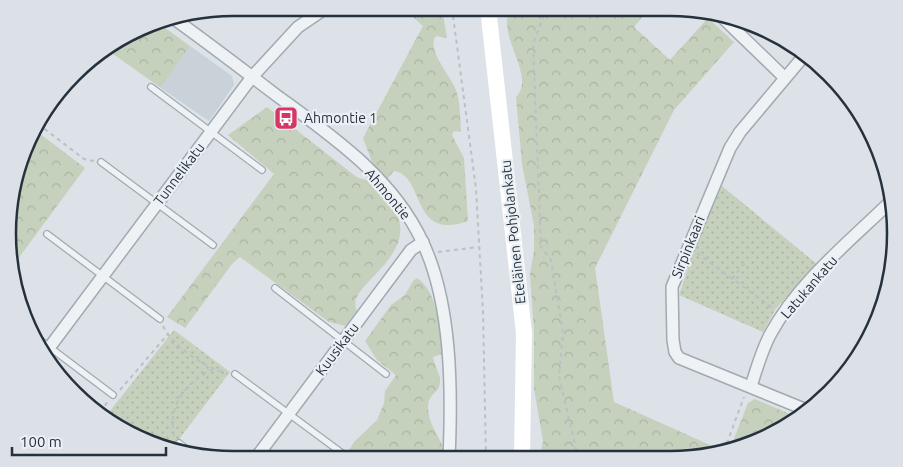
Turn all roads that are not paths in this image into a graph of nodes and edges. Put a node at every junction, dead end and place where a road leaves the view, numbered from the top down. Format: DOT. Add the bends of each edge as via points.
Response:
graph roads {
  1 [pos="314,16"];
  2 [pos="489,16"];
  3 [pos="180,23"];
  4 [pos="731,25"];
  5 [pos="800,60"];
  6 [pos="252,77"];
  7 [pos="784,77"];
  8 [pos="151,87"];
  9 [pos="211,131"];
  10 [pos="101,162"];
  11 [pos="262,170"];
  12 [pos="157,204"];
  13 [pos="885,207"];
  14 [pos="47,234"];
  15 [pos="423,242"];
  16 [pos="213,245"];
  17 [pos="103,275"];
  18 [pos="275,288"];
  19 [pos="160,319"];
  20 [pos="343,341"];
  21 [pos="49,348"];
  22 [pos="51,351"];
  23 [pos="235,374"];
  24 [pos="386,374"];
  25 [pos="750,386"];
  26 [pos="113,396"];
  27 [pos="800,407"];
  28 [pos="289,413"];
  29 [pos="261,451"];
  30 [pos="339,451"];
  31 [pos="449,451"];
  32 [pos="522,451"];
  1 -- 6 [label="street, Tunnelikatu" via="298,27"];
  2 -- 32 [label="main road, Eteläinen Pohjolankatu" via="524,333"];
  3 -- 6 [label="street, Ahmontie"];
  4 -- 7 [label="street"];
  5 -- 7 [label="street, Sirpinkaari"];
  6 -- 9 [label="street, Tunnelikatu"];
  6 -- 15 [label="street, Ahmontie" via="367,167 398,202"];
  7 -- 25 [label="street, Sirpinkaari" via="730,148 672,288 675,352 679,358"];
  8 -- 9 [label="lane"];
  9 -- 11 [label="lane"];
  9 -- 12 [label="street, Tunnelikatu"];
  10 -- 12 [label="lane"];
  12 -- 16 [label="lane"];
  12 -- 17 [label="street, Tunnelikatu"];
  13 -- 25 [label="street, Latukankatu" via="815,276 783,315 767,342"];
  14 -- 17 [label="lane"];
  15 -- 20 [label="street, Kuusikatu" via="411,250"];
  15 -- 31 [label="street, Ahmontie" via="438,293 447,344"];
  17 -- 19 [label="lane"];
  17 -- 21 [label="street, Tunnelikatu"];
  18 -- 20 [label="lane"];
  20 -- 24 [label="lane"];
  20 -- 28 [label="street, Kuusikatu"];
  22 -- 26 [label="lane"];
  23 -- 28 [label="lane"];
  25 -- 27 [label="street, Sirpinkaari"];
  28 -- 29 [label="street, Kuusikatu"];
  28 -- 30 [label="lane"];
}
